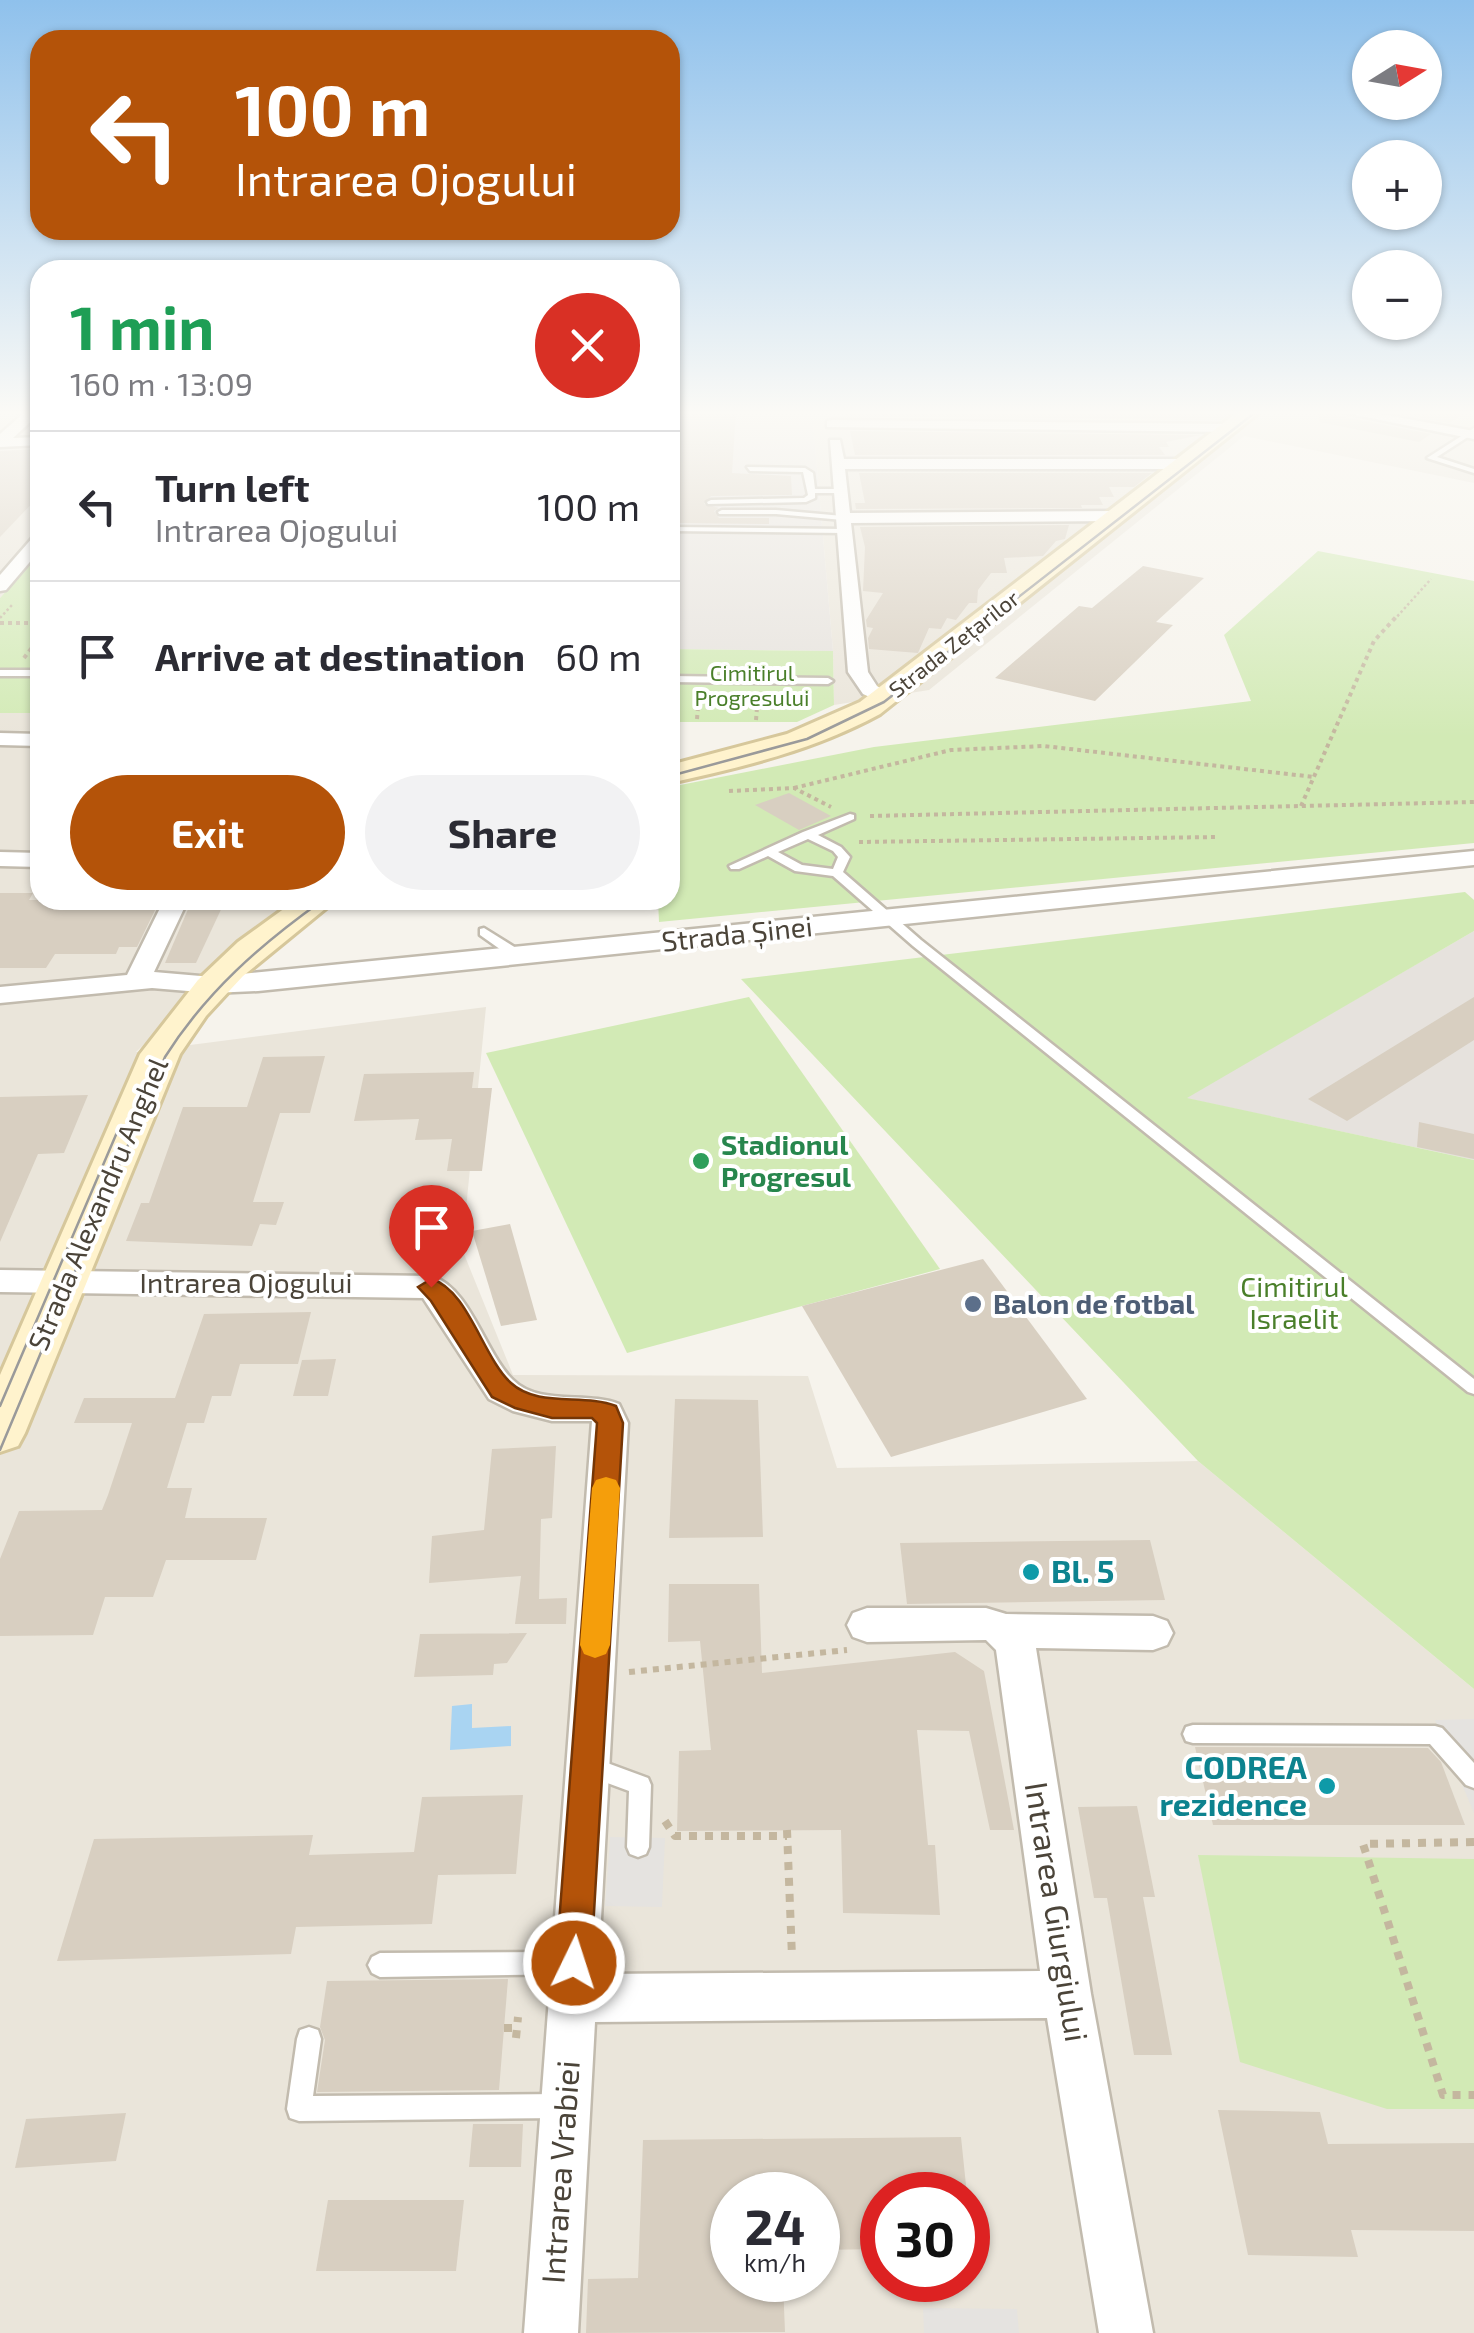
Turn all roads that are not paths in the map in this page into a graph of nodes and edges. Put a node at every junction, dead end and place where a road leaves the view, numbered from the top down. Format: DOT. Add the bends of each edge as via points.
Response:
graph roads {
  1 [pos="817,520"];
  2 [pos="843,520"];
  3 [pos="998,520"];
  4 [pos="1110,520"];
  5 [pos="844,525"];
  6 [pos="680,529"];
  7 [pos="30,552"];
  8 [pos="0,586"];
  9 [pos="0,673"];
  10 [pos="30,673"];
  11 [pos="680,679"];
  12 [pos="828,680"];
  13 [pos="886,698"];
  14 [pos="0,740"];
  15 [pos="30,740"];
  16 [pos="680,771"];
  17 [pos="850,817"];
  18 [pos="807,834"];
  19 [pos="768,851"];
  20 [pos="1474,858"];
  21 [pos="0,860"];
  22 [pos="30,860"];
  23 [pos="735,866"];
  24 [pos="836,872"];
  25 [pos="171,910"];
  26 [pos="305,910"];
  27 [pos="892,918"];
  28 [pos="484,932"];
  29 [pos="519,956"];
  30 [pos="137,980"];
  31 [pos="212,985"];
  32 [pos="0,995"];
  33 [pos="0,1281"];
  34 [pos="64,1281"];
  35 [pos="1474,1388"];
  36 [pos="607,1413"];
  37 [pos="0,1433"];
  38 [pos="1006,1632"];
  39 [pos="1153,1633"];
  40 [pos="859,1637"];
  41 [pos="1193,1734"];
  42 [pos="588,1766"];
  43 [pos="1474,1778"];
  44 [pos="638,1847"];
  45 [pos="380,1965"];
  46 [pos="573,1981"];
  47 [pos="1066,1994"];
  48 [pos="309,2039"];
  49 [pos="565,2106"];
  50 [pos="551,2333"];
  51 [pos="1126,2333"];
  1 -- 5 [label="lane"];
  2 -- 5 [label="street"];
  3 -- 5 [label="street"];
  4 -- 13 [label="main road, Strada Zețarilor"];
  5 -- 6 [label="lane"];
  5 -- 13 [label="street" via="858,672 870,690"];
  7 -- 8 [label="street"];
  9 -- 10 [label="lane"];
  11 -- 12 [label="lane"];
  13 -- 16 [label="main road, Strada Zețarilor" via="801,740"];
  14 -- 15 [label="street"];
  17 -- 18 [label="lane"];
  18 -- 19 [label="lane"];
  18 -- 24 [label="lane" via="844,857"];
  19 -- 23 [label="lane"];
  19 -- 24 [label="lane" via="799,868"];
  20 -- 27 [label="street, Strada Șinei"];
  21 -- 22 [label="street"];
  24 -- 27 [label="lane"];
  25 -- 30 [label="street"];
  26 -- 31 [label="main road"];
  27 -- 29 [label="street, Strada Șinei"];
  27 -- 35 [label="lane"];
  28 -- 29 [label="lane"];
  29 -- 31 [label="street, Strada Șinei"];
  30 -- 31 [label="street, Strada Șinei"];
  30 -- 32 [label="street, Strada Șinei"];
  31 -- 34 [label="main road, Strada Alexandru Anghel" via="160,1054"];
  33 -- 34 [label="street"];
  34 -- 36 [label="street, Intrarea Ojogului" via="431,1287 501,1390 538,1405"];
  34 -- 37 [label="main road, Strada Alexandru Anghel"];
  36 -- 42 [label="street, Intrarea Vrabiei"];
  38 -- 39 [label="street"];
  38 -- 40 [label="street" via="986,1624"];
  38 -- 47 [label="street, Intrarea Giurgiului" via="1016,1646"];
  41 -- 43 [label="lane" via="1434,1734"];
  42 -- 44 [label="lane" via="640,1785"];
  42 -- 46 [label="street, Intrarea Vrabiei"];
  45 -- 46 [label="lane"];
  46 -- 47 [label="street" via="793,1996"];
  46 -- 49 [label="street, Intrarea Vrabiei"];
  47 -- 51 [label="street, Intrarea Giurgiului"];
  48 -- 49 [label="lane" via="299,2109"];
  49 -- 50 [label="street, Intrarea Vrabiei"];
}
